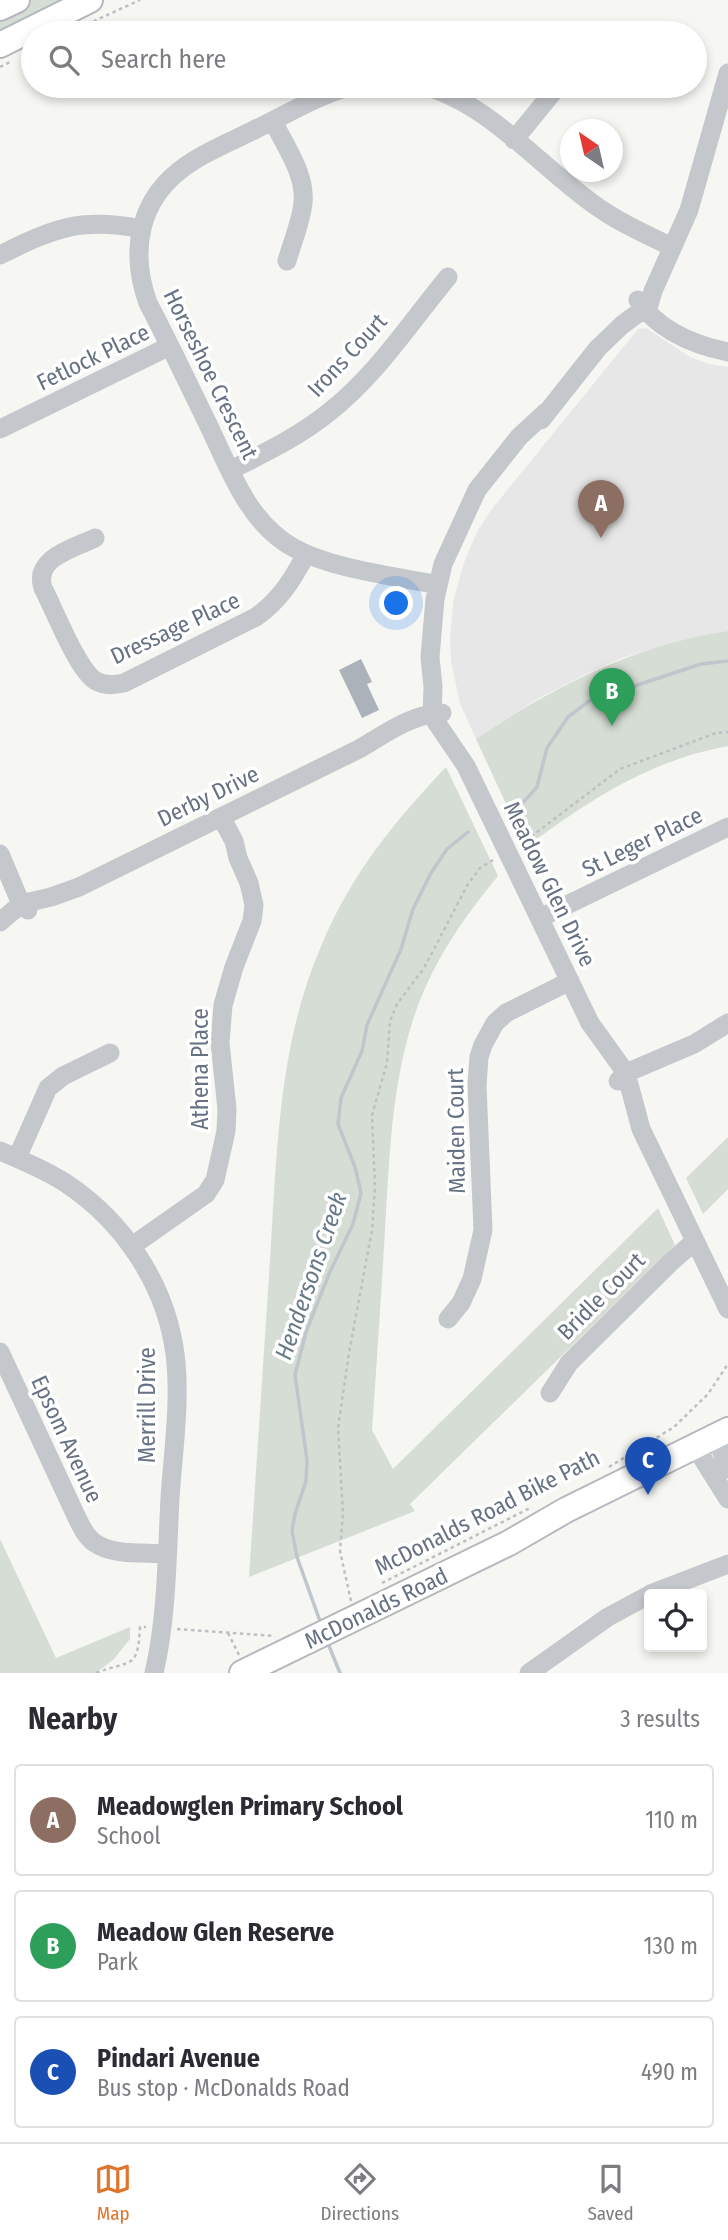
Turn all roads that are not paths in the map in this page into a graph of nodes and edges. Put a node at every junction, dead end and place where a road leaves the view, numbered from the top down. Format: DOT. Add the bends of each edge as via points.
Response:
graph roads {
  1 [pos="17,0"];
  2 [pos="90,0"];
  3 [pos="0,8"];
  4 [pos="48,21"];
  5 [pos="21,34"];
  6 [pos="0,45"];
  7 [pos="728,73"];
  8 [pos="319,98"];
  9 [pos="457,98"];
  10 [pos="548,98"];
  11 [pos="273,121"];
  12 [pos="514,140"];
  13 [pos="142,229"];
  14 [pos="672,247"];
  15 [pos="0,255"];
  16 [pos="287,261"];
  17 [pos="448,277"];
  18 [pos="644,305"];
  19 [pos="170,346"];
  20 [pos="728,352"];
  21 [pos="0,429"];
  22 [pos="230,470"];
  23 [pos="95,538"];
  24 [pos="306,554"];
  25 [pos="438,585"];
  26 [pos="437,716"];
  27 [pos="217,819"];
  28 [pos="728,827"];
  29 [pos="2,858"];
  30 [pos="25,905"];
  31 [pos="540,918"];
  32 [pos="0,922"];
  33 [pos="0,928"];
  34 [pos="570,981"];
  35 [pos="728,1023"];
  36 [pos="110,1053"];
  37 [pos="625,1078"];
  38 [pos="8,1154"];
  39 [pos="695,1241"];
  40 [pos="132,1247"];
  41 [pos="721,1277"];
  42 [pos="728,1309"];
  43 [pos="448,1319"];
  44 [pos="0,1352"];
  45 [pos="550,1393"];
  46 [pos="717,1447"];
  47 [pos="728,1499"];
  48 [pos="167,1554"];
  49 [pos="728,1564"];
  50 [pos="663,1589"];
  51 [pos="644,1597"];
  52 [pos="158,1667"];
  53 [pos="244,1672"];
  54 [pos="529,1673"];
  1 -- 3 [label="main road"];
  2 -- 4 [label="main road"];
  5 -- 6 [label="main road"];
  7 -- 14 [label="street, Meadow Glen Drive" via="696,189"];
  8 -- 11 [label="street, Horseshoe Crescent"];
  9 -- 12 [label="street"];
  10 -- 12 [label="street"];
  11 -- 13 [label="street, Horseshoe Crescent" via="176,173 152,201"];
  11 -- 16 [label="street" via="304,194"];
  12 -- 14 [label="street" via="603,211"];
  13 -- 15 [label="street" via="100,223 71,225"];
  13 -- 19 [label="street, Horseshoe Crescent" via="140,278"];
  14 -- 18 [label="street, Meadow Glen Drive" via="651,272"];
  17 -- 22 [label="street, Irons Court" via="363,381 330,412"];
  18 -- 20 [label="street" via="687,338"];
  18 -- 25 [label="street, Meadow Glen Drive" via="619,314 598,348 485,479 451,545"];
  19 -- 21 [label="street, Fetlock Place"];
  19 -- 22 [label="street, Horseshoe Crescent"];
  22 -- 24 [label="street, Horseshoe Crescent" via="258,518 275,536"];
  23 -- 24 [label="street, Dressage Place" via="55,556 41,578 83,667 94,680 106,684 124,683 257,617 276,602"];
  24 -- 25 [label="street, Horseshoe Crescent"];
  25 -- 26 [label="street, Meadow Glen Drive" via="432,633 442,679"];
  26 -- 27 [label="street, Derby Drive" via="404,736 359,749"];
  26 -- 31 [label="street, Meadow Glen Drive" via="460,741 466,766"];
  27 -- 30 [label="street, Derby Drive" via="79,887"];
  27 -- 40 [label="street, Athena Place" via="234,841 250,883 253,914 223,1004 221,1050 228,1120 217,1172 206,1194"];
  28 -- 31 [label="street, St Leger Place"];
  29 -- 30 [label="street"];
  30 -- 32 [label="street, Derby Drive"];
  30 -- 33 [label="street, Derby Drive" via="12,923"];
  31 -- 34 [label="street, Meadow Glen Drive"];
  34 -- 37 [label="street, Meadow Glen Drive" via="599,1053"];
  34 -- 43 [label="street, Maiden Court" via="506,1013 483,1045 477,1069 483,1230 472,1279"];
  35 -- 37 [label="street"];
  36 -- 38 [label="street" via="48,1088"];
  37 -- 39 [label="street, Meadow Glen Drive" via="623,1104 641,1129"];
  38 -- 40 [label="street, Merrill Drive" via="68,1184 102,1212"];
  39 -- 41 [label="street, Meadow Glen Drive"];
  39 -- 45 [label="street, Bridle Court" via="569,1363"];
  40 -- 48 [label="street, Merrill Drive" via="157,1290 175,1354"];
  41 -- 42 [label="street, Meadow Glen Drive"];
  44 -- 48 [label="street, Epsom Avenue" via="90,1551"];
  46 -- 47 [label="street"];
  46 -- 53 [label="main road, McDonalds Road" via="566,1510"];
  48 -- 52 [label="street, Merrill Drive"];
  49 -- 50 [label="street"];
  51 -- 54 [label="street"];
}
